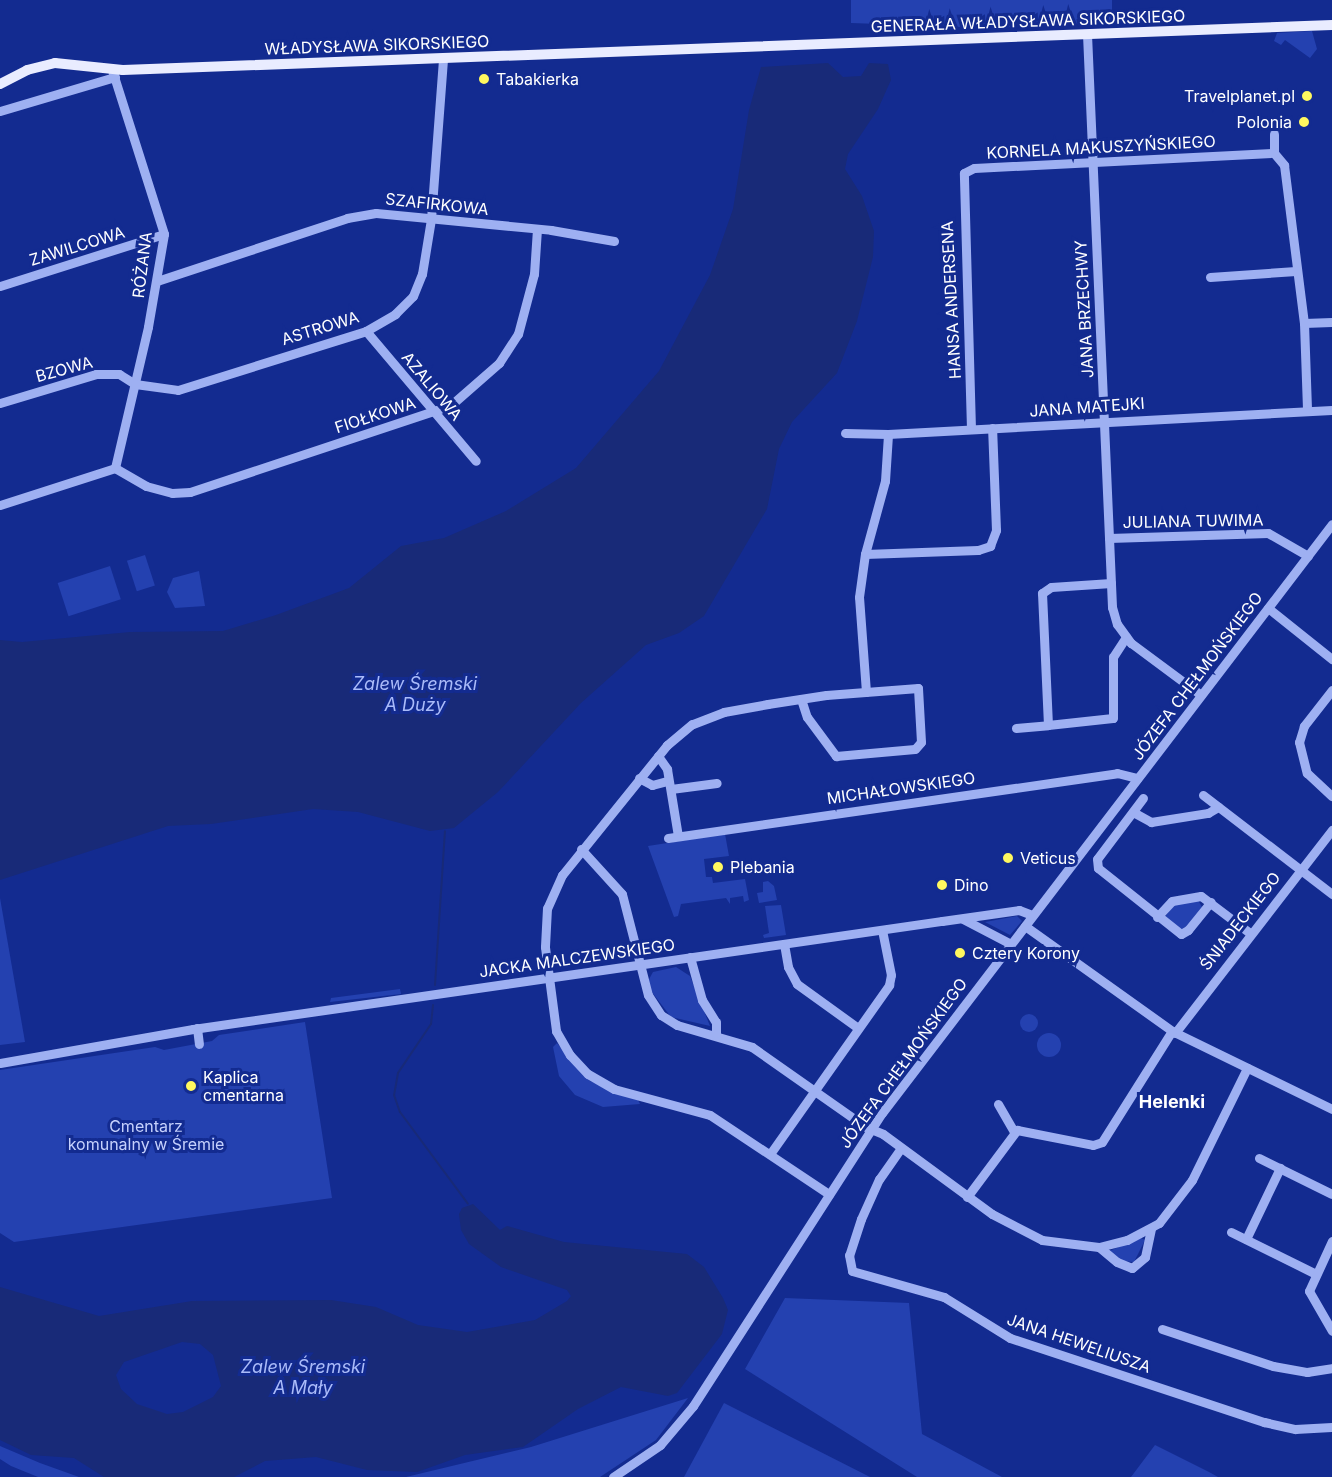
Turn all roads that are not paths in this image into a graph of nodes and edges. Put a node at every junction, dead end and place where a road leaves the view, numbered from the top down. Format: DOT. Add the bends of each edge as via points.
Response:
graph roads {
  1 [pos="1332,25"];
  2 [pos="1087,34"];
  3 [pos="761,46"];
  4 [pos="443,58"];
  5 [pos="114,74"];
  6 [pos="0,84"];
  7 [pos="0,111"];
  8 [pos="1274,134"];
  9 [pos="1274,153"];
  10 [pos="1092,162"];
  11 [pos="965,171"];
  12 [pos="431,219"];
  13 [pos="537,229"];
  14 [pos="164,234"];
  15 [pos="614,241"];
  16 [pos="1296,270"];
  17 [pos="1210,277"];
  18 [pos="157,281"];
  19 [pos="0,286"];
  20 [pos="1332,322"];
  21 [pos="1304,324"];
  22 [pos="366,331"];
  23 [pos="135,384"];
  24 [pos="0,403"];
  25 [pos="1307,410"];
  26 [pos="1332,410"];
  27 [pos="433,411"];
  28 [pos="1104,422"];
  29 [pos="992,428"];
  30 [pos="971,429"];
  31 [pos="845,433"];
  32 [pos="888,434"];
  33 [pos="476,461"];
  34 [pos="116,468"];
  35 [pos="0,505"];
  36 [pos="1332,524"];
  37 [pos="1109,538"];
  38 [pos="865,554"];
  39 [pos="1308,556"];
  40 [pos="1111,583"];
  41 [pos="1268,608"];
  42 [pos="1126,637"];
  43 [pos="1332,659"];
  44 [pos="1332,690"];
  45 [pos="866,692"];
  46 [pos="1201,695"];
  47 [pos="801,699"];
  48 [pos="1048,725"];
  49 [pos="1016,728"];
  50 [pos="658,756"];
  51 [pos="639,778"];
  52 [pos="1137,778"];
  53 [pos="717,783"];
  54 [pos="669,785"];
  55 [pos="1203,795"];
  56 [pos="1332,796"];
  57 [pos="1143,798"];
  58 [pos="1218,807"];
  59 [pos="1133,812"];
  60 [pos="1332,830"];
  61 [pos="581,849"];
  62 [pos="1299,869"];
  63 [pos="1332,894"];
  64 [pos="1211,902"];
  65 [pos="1032,915"];
  66 [pos="1157,917"];
  67 [pos="960,918"];
  68 [pos="1024,926"];
  69 [pos="882,930"];
  70 [pos="1250,933"];
  71 [pos="784,944"];
  72 [pos="1011,944"];
  73 [pos="690,957"];
  74 [pos="641,965"];
  75 [pos="547,978"];
  76 [pos="197,1028"];
  77 [pos="858,1028"];
  78 [pos="1173,1032"];
  79 [pos="716,1033"];
  80 [pos="199,1044"];
  81 [pos="0,1063"];
  82 [pos="1247,1068"];
  83 [pos="813,1090"];
  84 [pos="998,1104"];
  85 [pos="1332,1110"];
  86 [pos="871,1129"];
  87 [pos="1014,1132"];
  88 [pos="901,1148"];
  89 [pos="770,1154"];
  90 [pos="1259,1158"];
  91 [pos="1280,1168"];
  92 [pos="829,1194"];
  93 [pos="1332,1194"];
  94 [pos="967,1197"];
  95 [pos="1151,1228"];
  96 [pos="1231,1232"];
  97 [pos="1246,1239"];
  98 [pos="1332,1241"];
  99 [pos="1099,1247"];
  100 [pos="1328,1258"];
  101 [pos="1316,1274"];
  102 [pos="1162,1329"];
  103 [pos="1332,1331"];
  104 [pos="1332,1368"];
  105 [pos="1332,1427"];
  106 [pos="613,1477"];
  1 -- 2 [label="main road, GENERAŁA WŁADYSŁAWA SIKORSKIEGO"];
  2 -- 3 [label="main road, GENERAŁA WŁADYSŁAWA SIKORSKIEGO"];
  2 -- 10 [label="street, JANA BRZECHWY"];
  3 -- 4 [label="main road, WŁADYSŁAWA SIKORSKIEGO"];
  4 -- 5 [label="main road, WŁADYSŁAWA SIKORSKIEGO"];
  4 -- 12 [label="street, ASTROWA"];
  5 -- 6 [label="main road, WŁADYSŁAWA SIKORSKIEGO" via="54,63 27,69"];
  5 -- 7 [label="street, WŁADYSŁAWA SIKORSKIEGO"];
  5 -- 14 [label="street, RÓŻANA"];
  8 -- 9 [label="street"];
  9 -- 10 [label="street, KORNELA MAKUSZYŃSKIEGO"];
  9 -- 16 [label="street" via="1283,162"];
  10 -- 11 [label="street, KORNELA MAKUSZYŃSKIEGO"];
  10 -- 28 [label="street, JANA BRZECHWY"];
  11 -- 30 [label="street, HANSA ANDERSENA" via="961,179"];
  12 -- 13 [label="street, SZAFIRKOWA"];
  12 -- 18 [label="street, SZAFIRKOWA" via="376,213 347,218"];
  12 -- 22 [label="street, ASTROWA" via="422,274 413,296 394,314"];
  13 -- 15 [label="street, SZAFIRKOWA"];
  13 -- 27 [label="street, FIOŁKOWA" via="534,274 518,334 486,376 451,405"];
  14 -- 18 [label="street, RÓŻANA"];
  14 -- 19 [label="street, ZAWILCOWA"];
  16 -- 17 [label="street"];
  16 -- 21 [label="street"];
  18 -- 23 [label="street, RÓŻANA"];
  20 -- 21 [label="street"];
  21 -- 25 [label="street"];
  22 -- 23 [label="street, ASTROWA" via="189,388"];
  22 -- 27 [label="street, AZALIOWA"];
  23 -- 24 [label="street, BZOWA" via="119,374 96,374"];
  23 -- 34 [label="street, RÓŻANA"];
  25 -- 26 [label="street, JANA MATEJKI"];
  25 -- 28 [label="street, JANA MATEJKI"];
  27 -- 33 [label="street, AZALIOWA"];
  27 -- 34 [label="street, FIOŁKOWA" via="190,492 154,489"];
  28 -- 29 [label="street, JANA MATEJKI"];
  28 -- 37 [label="street, JANA BRZECHWY"];
  29 -- 30 [label="street, JANA MATEJKI"];
  29 -- 38 [label="street" via="996,530 990,546"];
  30 -- 32 [label="street, JANA MATEJKI"];
  31 -- 32 [label="street, JANA MATEJKI"];
  32 -- 38 [label="street" via="885,481"];
  34 -- 35 [label="street"];
  36 -- 39 [label="street, JÓZEFA CHEŁMOŃSKIEGO"];
  37 -- 39 [label="street, JULIANA TUWIMA" via="1268,533"];
  37 -- 40 [label="street, JANA BRZECHWY"];
  38 -- 45 [label="street" via="858,619"];
  39 -- 41 [label="street, JÓZEFA CHEŁMOŃSKIEGO"];
  40 -- 42 [label="street, JANA BRZECHWY" via="1115,618"];
  40 -- 48 [label="street" via="1051,587 1042,594"];
  41 -- 43 [label="street"];
  41 -- 46 [label="street, JÓZEFA CHEŁMOŃSKIEGO"];
  42 -- 46 [label="street, JANA BRZECHWY"];
  42 -- 48 [label="street" via="1113,657 1116,713 1106,722"];
  44 -- 56 [label="street" via="1304,726 1299,747 1306,773"];
  45 -- 47 [label="street"];
  45 -- 47 [label="street" via="918,688 922,739 912,749 833,755 807,717"];
  46 -- 52 [label="street, JÓZEFA CHEŁMOŃSKIEGO"];
  47 -- 50 [label="street" via="734,710 699,721 679,733"];
  48 -- 49 [label="street"];
  50 -- 51 [label="street"];
  50 -- 54 [label="street" via="665,765"];
  51 -- 54 [label="street"];
  51 -- 61 [label="street"];
  52 -- 54 [label="street, MICHAŁOWSKIEGO" via="1125,773 1096,776 673,837"];
  52 -- 65 [label="street, JÓZEFA CHEŁMOŃSKIEGO"];
  53 -- 54 [label="street"];
  55 -- 58 [label="street"];
  57 -- 59 [label="street"];
  58 -- 59 [label="street" via="1208,813 1151,822"];
  58 -- 62 [label="street"];
  59 -- 66 [label="street" via="1099,856 1097,866"];
  60 -- 62 [label="street, ŚNIADECKIEGO"];
  61 -- 74 [label="street" via="622,894"];
  61 -- 75 [label="street" via="558,881 547,908"];
  62 -- 63 [label="street"];
  62 -- 70 [label="street, ŚNIADECKIEGO"];
  64 -- 66 [label="street" via="1199,896 1175,900"];
  64 -- 66 [label="street" via="1185,933 1178,933"];
  64 -- 70 [label="street"];
  65 -- 67 [label="street, JACKA MALCZEWSKIEGO" via="1022,910"];
  65 -- 68 [label="street, JÓZEFA CHEŁMOŃSKIEGO"];
  67 -- 69 [label="street, JACKA MALCZEWSKIEGO"];
  67 -- 72 [label="street"];
  68 -- 72 [label="street, JÓZEFA CHEŁMOŃSKIEGO"];
  68 -- 78 [label="street"];
  69 -- 71 [label="street, JACKA MALCZEWSKIEGO"];
  69 -- 77 [label="street" via="891,979"];
  70 -- 78 [label="street, ŚNIADECKIEGO"];
  71 -- 73 [label="street, JACKA MALCZEWSKIEGO"];
  71 -- 77 [label="street" via="788,967 797,984"];
  72 -- 86 [label="street, JÓZEFA CHEŁMOŃSKIEGO"];
  73 -- 74 [label="street, JACKA MALCZEWSKIEGO"];
  73 -- 79 [label="street" via="702,1000 716,1022"];
  74 -- 75 [label="street, JACKA MALCZEWSKIEGO"];
  74 -- 79 [label="street" via="648,995 662,1015 677,1024"];
  75 -- 76 [label="street, JACKA MALCZEWSKIEGO"];
  75 -- 89 [label="street" via="556,1031 570,1055 588,1074 614,1089 710,1115"];
  76 -- 80 [label="street"];
  76 -- 81 [label="street, JACKA MALCZEWSKIEGO"];
  77 -- 83 [label="street"];
  78 -- 82 [label="street"];
  78 -- 87 [label="street, ŚNIADECKIEGO" via="1102,1142 1093,1145 1027,1130"];
  79 -- 83 [label="street" via="752,1047"];
  82 -- 85 [label="street"];
  82 -- 95 [label="street" via="1187,1189"];
  83 -- 86 [label="street"];
  83 -- 89 [label="street"];
  84 -- 87 [label="street"];
  86 -- 88 [label="street"];
  86 -- 92 [label="street, JÓZEFA CHEŁMOŃSKIEGO"];
  87 -- 94 [label="street"];
  88 -- 94 [label="street"];
  88 -- 105 [label="street, JANA HEWELIUSZA" via="879,1179 861,1219 849,1255 852,1271 940,1295 1010,1338 1264,1422 1295,1429"];
  89 -- 92 [label="street"];
  90 -- 91 [label="street"];
  91 -- 93 [label="street"];
  91 -- 97 [label="street"];
  92 -- 106 [label="street, JÓZEFA CHEŁMOŃSKIEGO" via="688,1412 660,1445"];
  94 -- 99 [label="street" via="1042,1240"];
  95 -- 99 [label="street"];
  95 -- 99 [label="street" via="1144,1257 1132,1268"];
  96 -- 97 [label="street"];
  97 -- 101 [label="street"];
  98 -- 100 [label="street"];
  100 -- 101 [label="street"];
  101 -- 103 [label="street" via="1310,1297"];
  102 -- 104 [label="street" via="1273,1366 1307,1372"];
}
